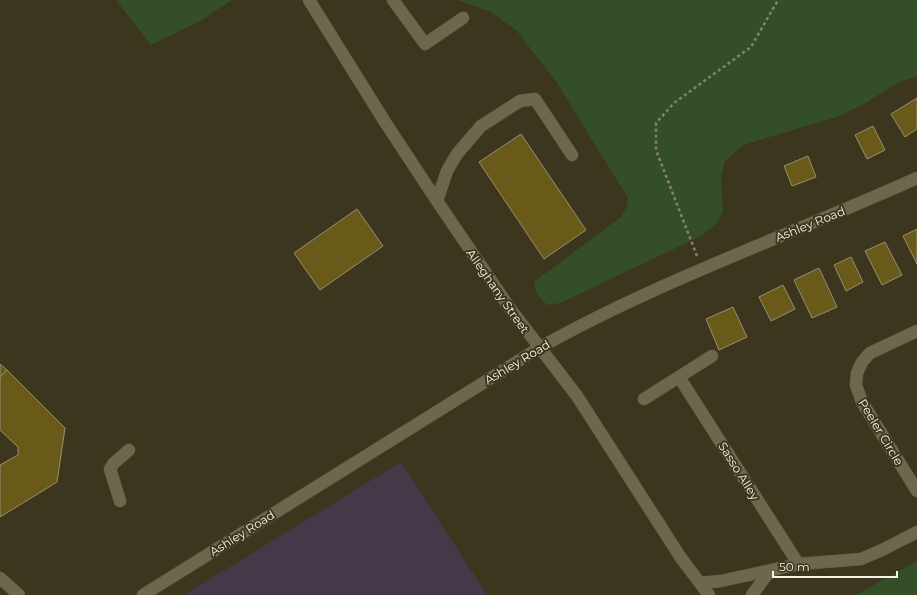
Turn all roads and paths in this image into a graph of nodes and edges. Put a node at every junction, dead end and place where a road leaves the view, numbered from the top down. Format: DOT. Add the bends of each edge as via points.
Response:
graph roads {
  1 [pos="309,0"];
  2 [pos="393,0"];
  3 [pos="778,0"];
  4 [pos="463,18"];
  5 [pos="572,155"];
  6 [pos="917,178"];
  7 [pos="437,201"];
  8 [pos="702,269"];
  9 [pos="917,331"];
  10 [pos="540,348"];
  11 [pos="712,356"];
  12 [pos="679,377"];
  13 [pos="644,399"];
  14 [pos="129,450"];
  15 [pos="917,491"];
  16 [pos="120,501"];
  17 [pos="917,532"];
  18 [pos="799,564"];
  19 [pos="769,572"];
  20 [pos="0,578"];
  21 [pos="700,583"];
  22 [pos="19,595"];
  23 [pos="144,595"];
  24 [pos="709,595"];
  25 [pos="752,595"];
  1 -- 7 [label="street, Alleghany Street"];
  2 -- 4 [label="street" via="425,44"];
  3 -- 8 [label="path" via="751,47 674,103 656,123 656,150"];
  5 -- 7 [label="street" via="535,99 520,101 481,126 457,154 447,171"];
  6 -- 8 [label="street, Ashley Road"];
  7 -- 10 [label="street, Alleghany Street" via="510,310"];
  8 -- 10 [label="street, Ashley Road" via="576,328"];
  9 -- 15 [label="street, Peeler Circle" via="870,353 857,373 856,385 862,402"];
  10 -- 21 [label="street, Alleghany Street" via="577,396 681,558"];
  10 -- 23 [label="street, Ashley Road"];
  11 -- 12 [label="street"];
  12 -- 13 [label="street"];
  12 -- 18 [label="street, Sasso Alley"];
  14 -- 16 [label="street" via="110,469"];
  17 -- 18 [label="street" via="861,559"];
  18 -- 19 [label="street"];
  19 -- 21 [label="street"];
  19 -- 25 [label="street"];
  20 -- 22 [label="street"];
  21 -- 24 [label="street, Alleghany Street"];
}
